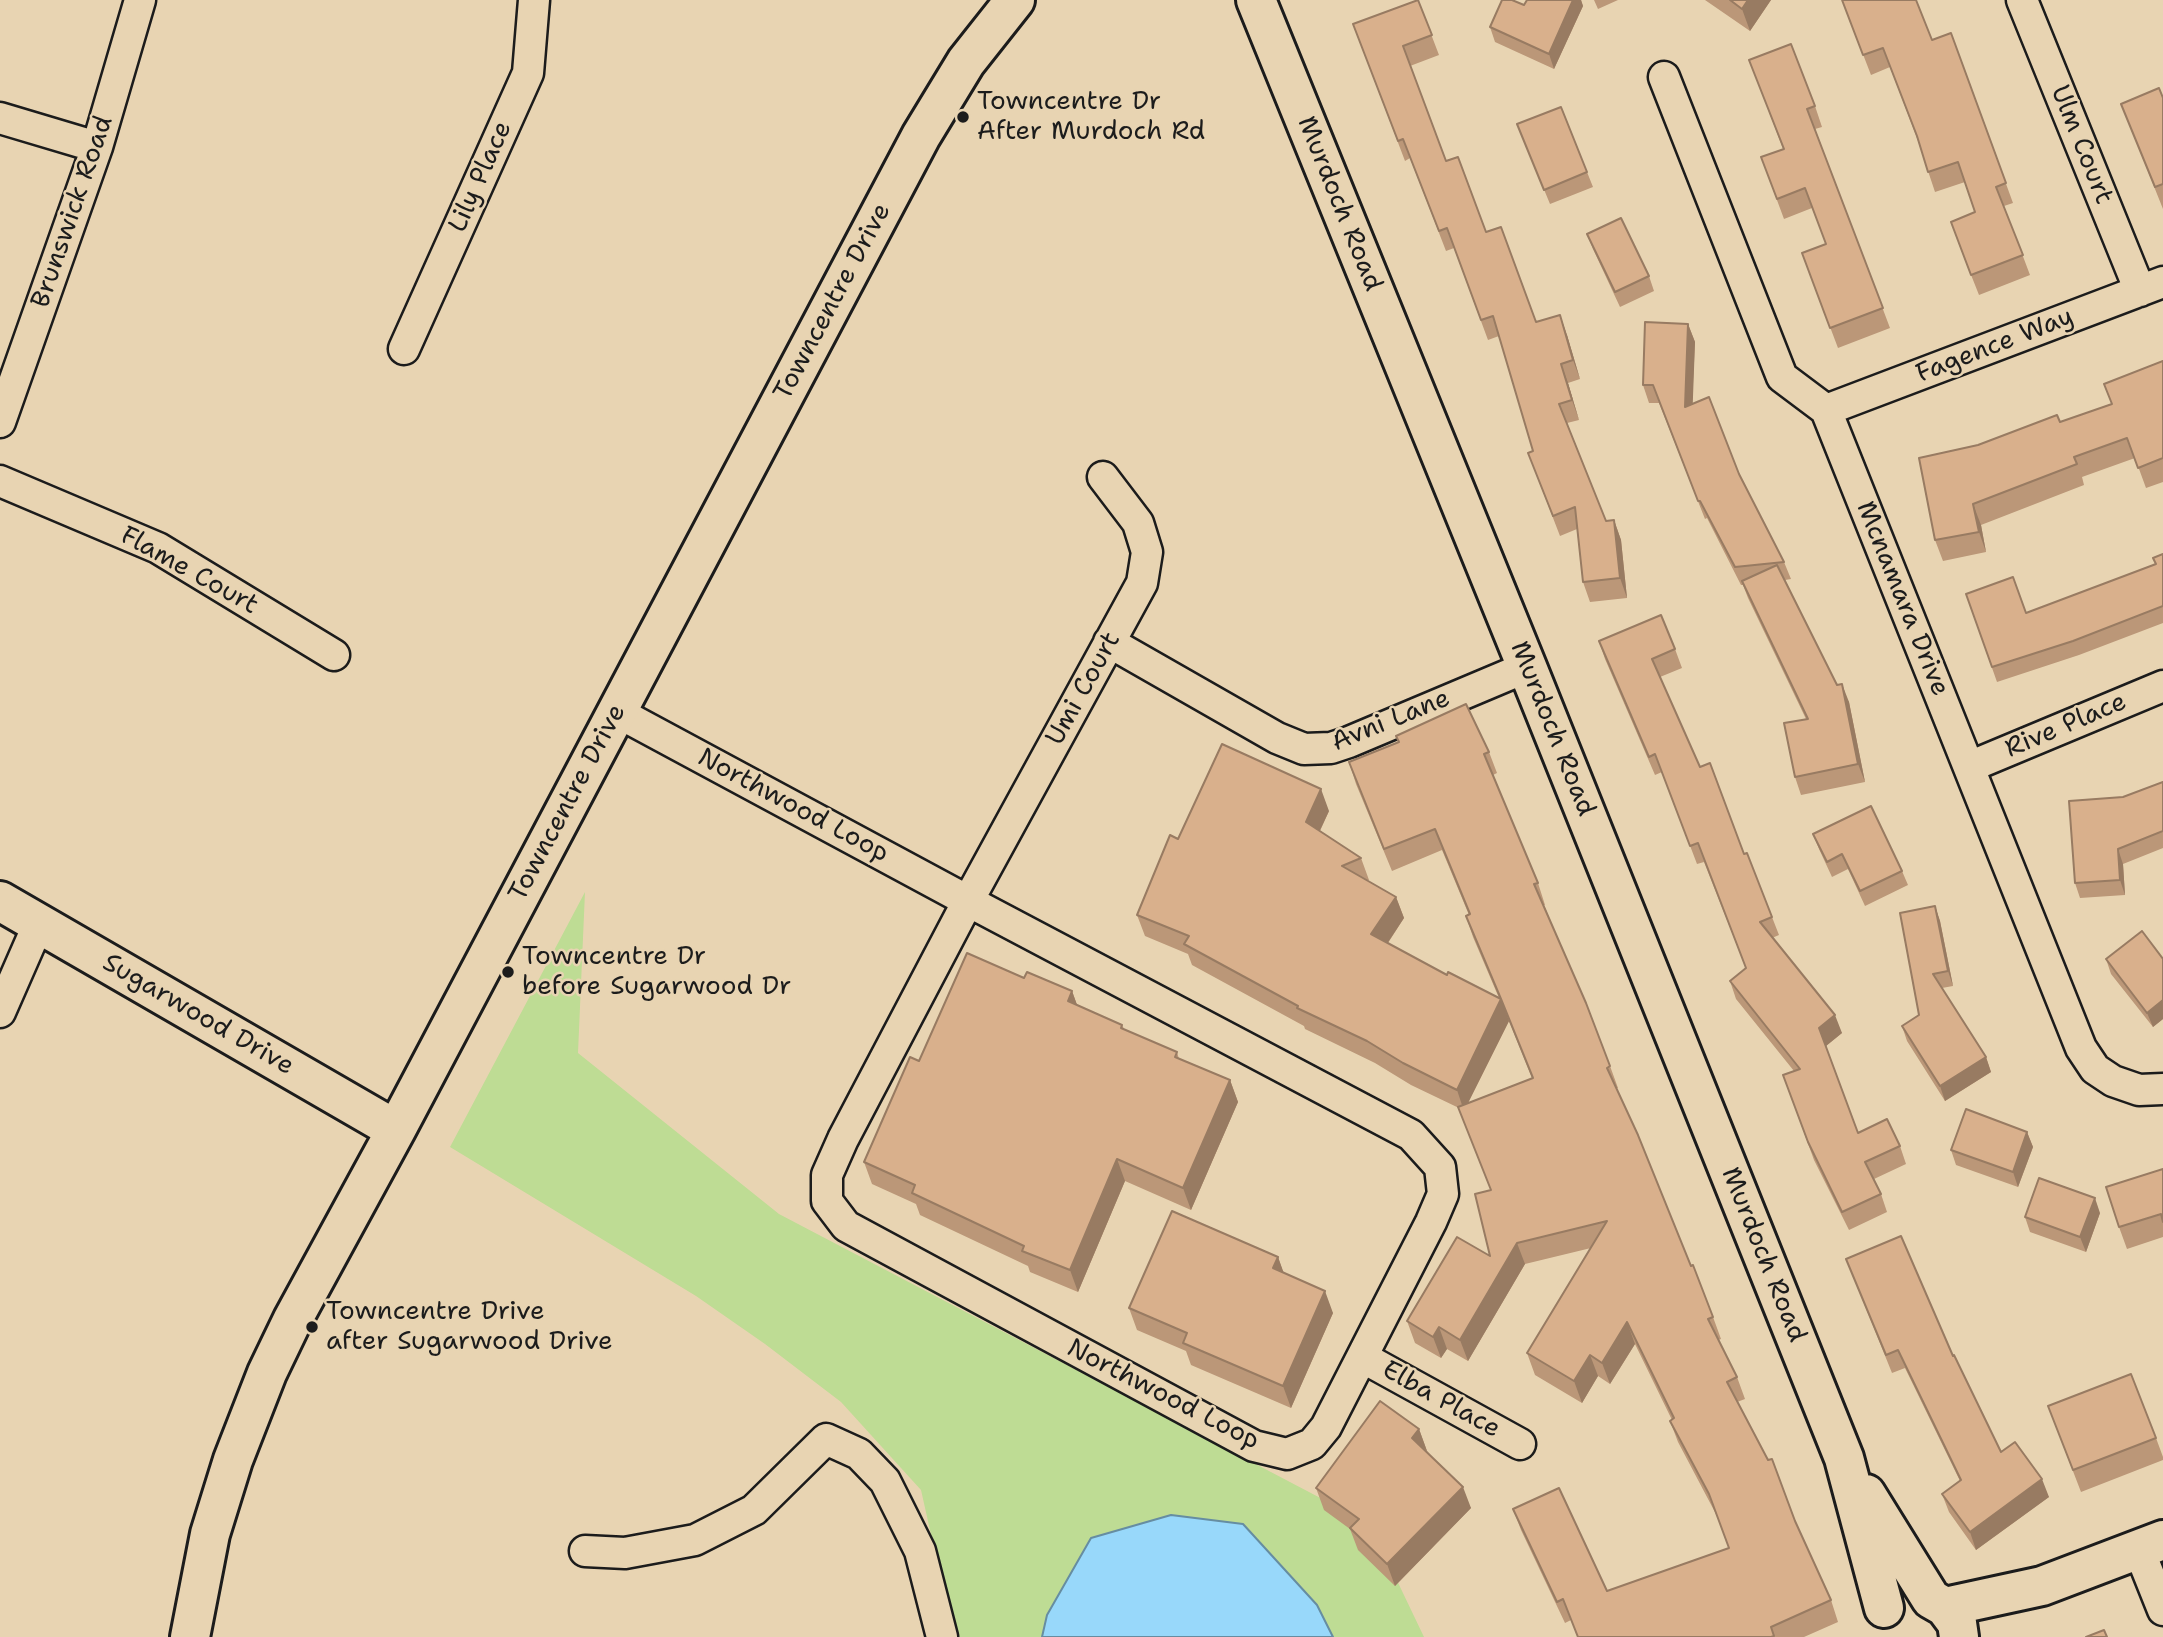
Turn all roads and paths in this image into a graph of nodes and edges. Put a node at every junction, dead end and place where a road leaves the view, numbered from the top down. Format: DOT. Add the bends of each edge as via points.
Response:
graph roads {
  1 [pos="140,0"];
  2 [pos="534,0"];
  3 [pos="1015,0"];
  4 [pos="1256,0"];
  5 [pos="2022,0"];
  6 [pos="1664,77"];
  7 [pos="0,118"];
  8 [pos="97,147"];
  9 [pos="2152,287"];
  10 [pos="404,349"];
  11 [pos="1826,410"];
  12 [pos="0,422"];
  13 [pos="1103,477"];
  14 [pos="0,481"];
  15 [pos="1109,642"];
  16 [pos="334,654"];
  17 [pos="1527,667"];
  18 [pos="2163,686"];
  19 [pos="617,712"];
  20 [pos="1969,767"];
  21 [pos="0,901"];
  22 [pos="968,901"];
  23 [pos="39,923"];
  24 [pos="0,1012"];
  25 [pos="2163,1089"];
  26 [pos="396,1130"];
  27 [pos="1362,1357"];
  28 [pos="1520,1444"];
  29 [pos="1844,1458"];
  30 [pos="2151,1545"];
  31 [pos="585,1551"];
  32 [pos="2042,1586"];
  33 [pos="2163,1610"];
  34 [pos="1945,1614"];
  35 [pos="1878,1622"];
  36 [pos="190,1637"];
  37 [pos="942,1637"];
  38 [pos="1970,1637"];
  1 -- 8 [label="street, Brunswick Road"];
  2 -- 10 [label="street, Lily Place" via="528,74"];
  3 -- 19 [label="street, Towncentre Drive" via="966,62 921,136"];
  4 -- 17 [label="street, Murdoch Road"];
  5 -- 9 [label="street, Ulm Court"];
  6 -- 11 [label="street" via="1782,377"];
  7 -- 8 [label="street"];
  8 -- 12 [label="street, Brunswick Road"];
  9 -- 11 [label="street, Fagence Way"];
  11 -- 20 [label="street, Mcnamara Drive"];
  13 -- 15 [label="street, Umi Court" via="1138,523 1147,552 1142,583"];
  14 -- 16 [label="street, Flame Court" via="158,548"];
  15 -- 17 [label="street, Avni Lane" via="1304,749 1349,742"];
  15 -- 22 [label="street, Umi Court"];
  17 -- 29 [label="street, Murdoch Road"];
  18 -- 20 [label="street, Rive Place"];
  19 -- 22 [label="street, Northwood Loop"];
  19 -- 26 [label="street, Towncentre Drive"];
  20 -- 25 [label="street, Mcnamara Drive" via="2081,1048 2095,1069 2113,1081 2139,1090"];
  21 -- 23 [label="street, Sugarwood Drive"];
  22 -- 27 [label="street, Northwood Loop" via="1411,1135 1440,1167 1443,1194 1432,1222"];
  22 -- 27 [label="street, Northwood Loop" via="827,1175 827,1201 846,1226 1254,1446 1287,1454 1312,1444 1326,1427"];
  23 -- 24 [label="street"];
  23 -- 26 [label="street, Sugarwood Drive"];
  26 -- 36 [label="street, Towncentre Drive" via="293,1319 249,1415 210,1534"];
  27 -- 28 [label="street, Elba Place"];
  29 -- 34 [label="street, Murdoch Road"];
  29 -- 35 [label="street, Murdoch Road"];
  30 -- 32 [label="street"];
  30 -- 33 [label="street"];
  31 -- 37 [label="street" via="625,1553 695,1540 754,1510 826,1438 859,1454 885,1481 920,1550"];
  32 -- 34 [label="street"];
  32 -- 38 [label="street"];
  34 -- 35 [label="street, Murdoch Road" via="1902,1597"];
}
